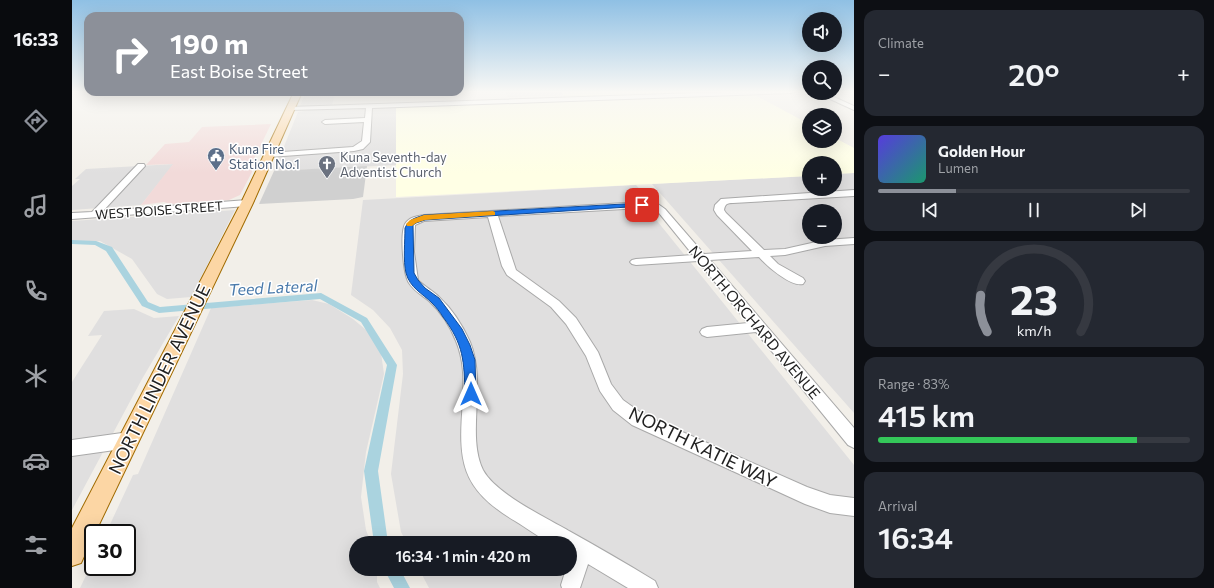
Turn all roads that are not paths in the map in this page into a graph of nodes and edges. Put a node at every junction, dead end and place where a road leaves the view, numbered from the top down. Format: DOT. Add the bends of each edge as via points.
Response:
graph roads {
  1 [pos="286,118"];
  2 [pos="368,120"];
  3 [pos="325,122"];
  4 [pos="269,155"];
  5 [pos="141,166"];
  6 [pos="854,193"];
  7 [pos="247,203"];
  8 [pos="94,214"];
  9 [pos="492,214"];
  10 [pos="72,216"];
  11 [pos="854,241"];
  12 [pos="761,254"];
  13 [pos="700,258"];
  14 [pos="636,262"];
  15 [pos="799,281"];
  16 [pos="758,327"];
  17 [pos="707,332"];
  18 [pos="129,440"];
  19 [pos="854,440"];
  20 [pos="72,448"];
  21 [pos="854,507"];
  22 [pos="583,550"];
  23 [pos="72,554"];
  24 [pos="571,585"];
  25 [pos="648,588"];
  1 -- 4 [label="main road, NORTH LINDER AVENUE"];
  2 -- 3 [label="street"];
  2 -- 4 [label="street" via="366,142 360,147"];
  4 -- 7 [label="main road, NORTH LINDER AVENUE"];
  5 -- 8 [label="street"];
  6 -- 12 [label="street" via="724,201 719,210 722,215"];
  7 -- 8 [label="street, WEST BOISE STREET"];
  7 -- 18 [label="main road, NORTH LINDER AVENUE"];
  8 -- 10 [label="street, WEST BOISE STREET"];
  9 -- 13 [label="street, NORTH ORCHARD AVENUE" via="655,206 662,211"];
  9 -- 21 [label="street, NORTH KATIE WAY" via="508,266 512,272 555,304 571,321 593,356 605,387 618,405 638,420 805,495 830,504"];
  9 -- 22 [label="street" via="424,218 413,221 408,228 410,273 414,282 446,312 465,345 471,379 469,442 478,476 491,493 508,506"];
  11 -- 12 [label="street" via="825,243 799,250"];
  12 -- 13 [label="street"];
  12 -- 15 [label="street" via="782,272"];
  13 -- 14 [label="street"];
  13 -- 16 [label="street, NORTH ORCHARD AVENUE"];
  16 -- 17 [label="street"];
  16 -- 19 [label="street, NORTH ORCHARD AVENUE"];
  18 -- 20 [label="street"];
  18 -- 23 [label="main road, NORTH LINDER AVENUE"];
  22 -- 24 [label="street"];
  22 -- 25 [label="street"];
}
